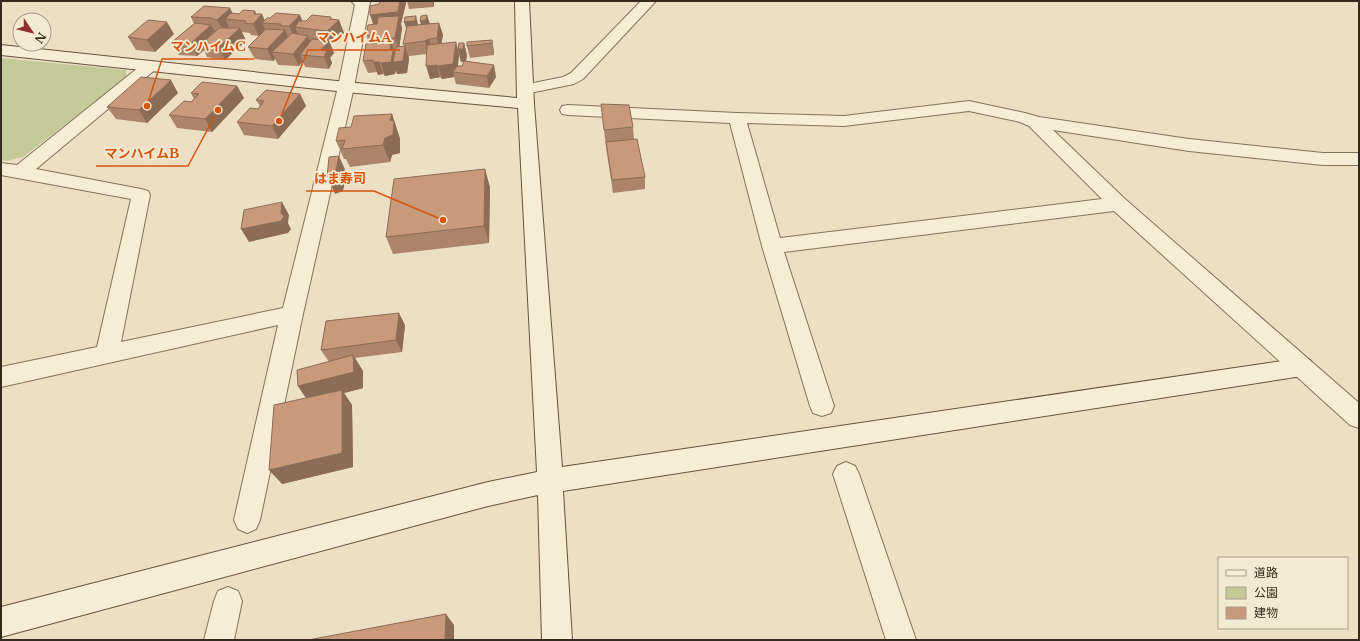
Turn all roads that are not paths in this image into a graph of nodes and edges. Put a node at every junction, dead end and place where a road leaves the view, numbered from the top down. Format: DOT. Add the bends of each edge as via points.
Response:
graph roads {
  1 [pos="358,1"];
  2 [pos="364,1"];
  3 [pos="522,1"];
  4 [pos="649,1"];
  5 [pos="1,50"];
  6 [pos="150,66"];
  7 [pos="346,87"];
  8 [pos="525,96"];
  9 [pos="568,110"];
  10 [pos="737,118"];
  11 [pos="1035,122"];
  12 [pos="1359,159"];
  13 [pos="1,169"];
  14 [pos="21,172"];
  15 [pos="1118,204"];
  16 [pos="772,246"];
  17 [pos="292,314"];
  18 [pos="107,354"];
  19 [pos="1302,367"];
  20 [pos="1,377"];
  21 [pos="822,406"];
  22 [pos="1359,418"];
  23 [pos="846,474"];
  24 [pos="550,481"];
  25 [pos="247,520"];
  26 [pos="228,601"];
  27 [pos="1,622"];
  28 [pos="219,640"];
  29 [pos="557,640"];
  30 [pos="901,640"];
  1 -- 2 [label="street"];
  2 -- 7 [label="street"];
  3 -- 8 [label="street"];
  4 -- 8 [label="street" via="577,76"];
  5 -- 6 [label="street"];
  6 -- 7 [label="street"];
  6 -- 14 [label="street"];
  7 -- 8 [label="street"];
  7 -- 17 [label="street"];
  8 -- 24 [label="street"];
  9 -- 10 [label="street"];
  10 -- 11 [label="street" via="844,120 969,106"];
  10 -- 16 [label="street"];
  11 -- 12 [label="street" via="1189,145 1323,159"];
  11 -- 15 [label="street"];
  13 -- 14 [label="street"];
  14 -- 18 [label="street" via="142,195"];
  15 -- 16 [label="street"];
  15 -- 19 [label="street"];
  16 -- 21 [label="street"];
  17 -- 18 [label="street"];
  17 -- 25 [label="street"];
  18 -- 20 [label="street"];
  19 -- 22 [label="street"];
  19 -- 24 [label="street"];
  23 -- 30 [label="street"];
  24 -- 27 [label="street" via="488,494"];
  24 -- 29 [label="street"];
  26 -- 28 [label="street"];
}
